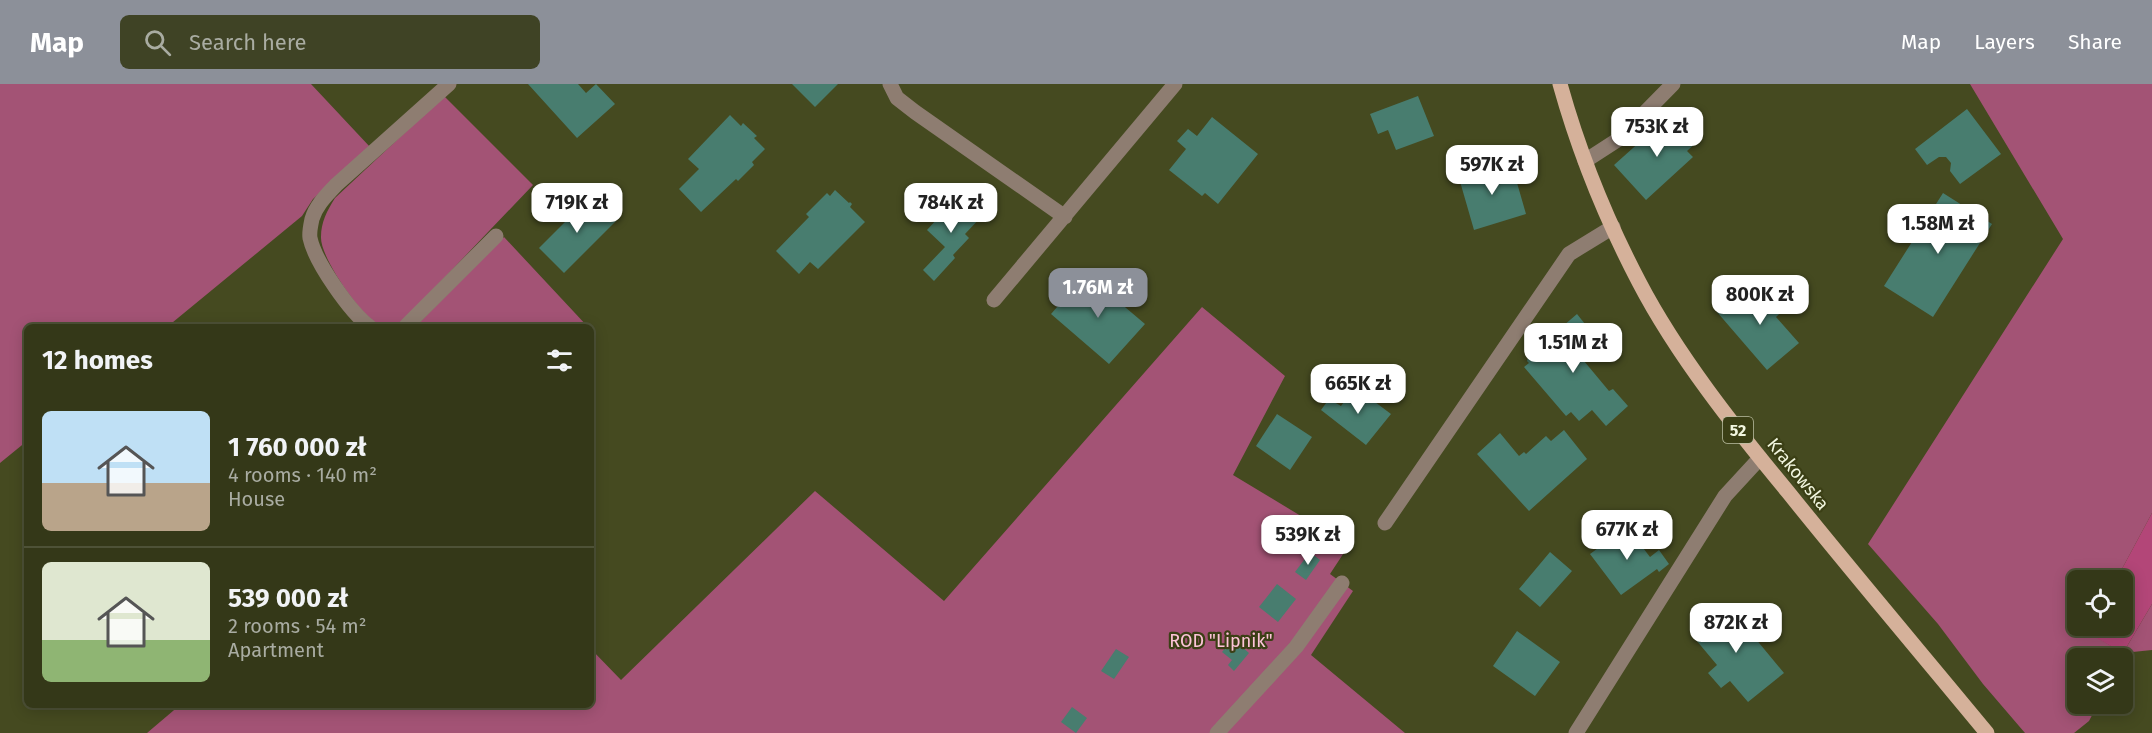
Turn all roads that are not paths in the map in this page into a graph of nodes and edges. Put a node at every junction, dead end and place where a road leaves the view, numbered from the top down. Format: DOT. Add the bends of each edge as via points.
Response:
graph roads {
  1 [pos="448,84"];
  2 [pos="890,84"];
  3 [pos="1174,84"];
  4 [pos="1560,84"];
  5 [pos="1673,84"];
  6 [pos="1585,161"];
  7 [pos="1065,217"];
  8 [pos="1613,226"];
  9 [pos="496,236"];
  10 [pos="994,300"];
  11 [pos="367,324"];
  12 [pos="408,324"];
  13 [pos="1760,458"];
  14 [pos="1385,523"];
  15 [pos="1342,583"];
  16 [pos="1217,733"];
  17 [pos="1576,733"];
  18 [pos="1987,733"];
  1 -- 11 [label="street" via="336,185 312,217 310,236 317,256 349,308"];
  2 -- 7 [label="street" via="906,105"];
  3 -- 7 [label="street"];
  4 -- 6 [label="main road, Krakowska / 52"];
  5 -- 6 [label="street" via="1619,139"];
  6 -- 8 [label="main road, Krakowska / 52"];
  7 -- 10 [label="street"];
  8 -- 13 [label="main road, Krakowska / 52" via="1639,282 1673,337"];
  8 -- 14 [label="street" via="1569,254"];
  9 -- 12 [label="street"];
  13 -- 17 [label="street" via="1725,496"];
  13 -- 18 [label="main road, Krakowska / 52"];
  15 -- 16 [label="street" via="1296,647"];
}
